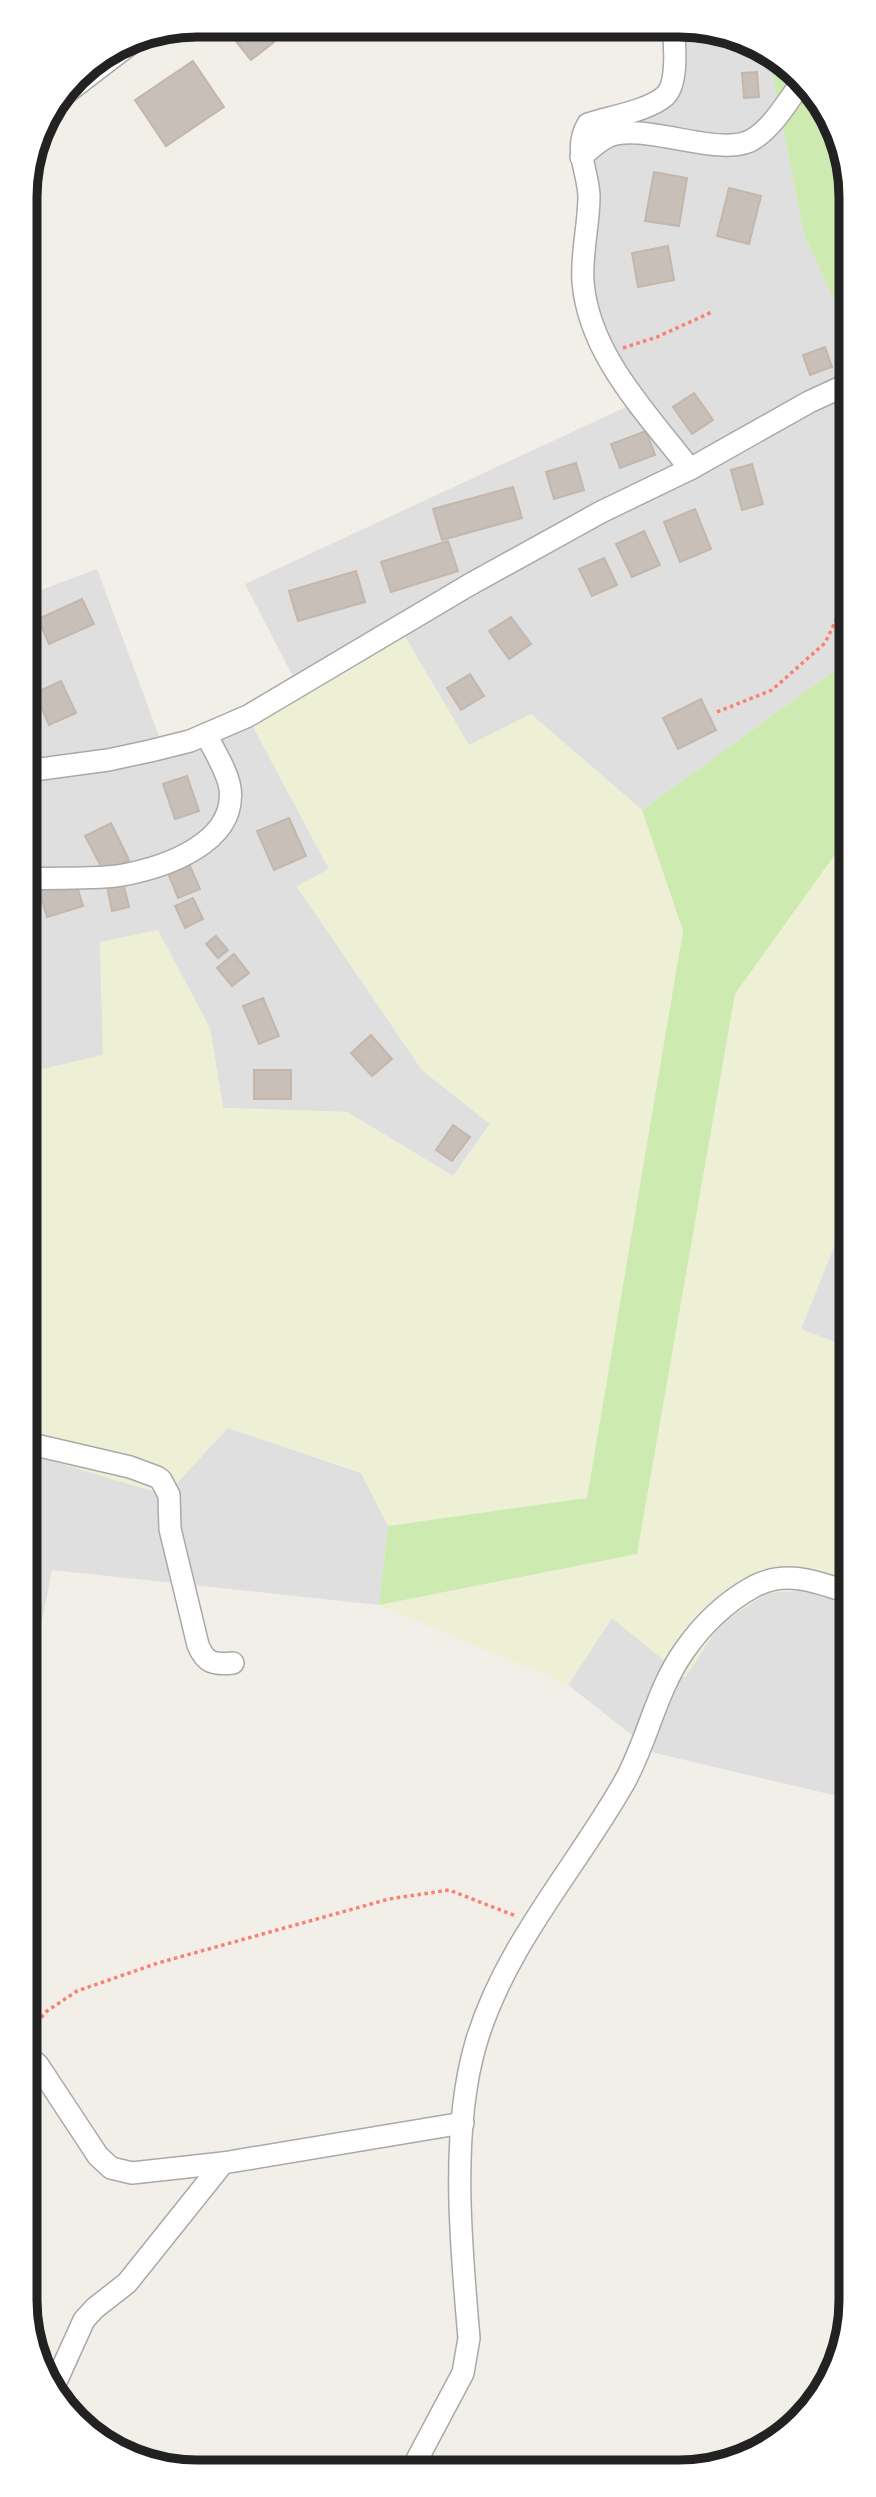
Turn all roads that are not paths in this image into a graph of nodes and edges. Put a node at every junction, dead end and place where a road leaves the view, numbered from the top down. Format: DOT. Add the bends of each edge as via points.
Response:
graph roads {
  1 [pos="674,37"];
  2 [pos="797,89"];
  3 [pos="581,157"];
  4 [pos="839,388"];
  5 [pos="690,469"];
  6 [pos="206,734"];
  7 [pos="37,770"];
  8 [pos="37,879"];
  9 [pos="37,1445"];
  10 [pos="839,1589"];
  11 [pos="233,1664"];
  12 [pos="37,2064"];
  13 [pos="463,2123"];
  14 [pos="223,2163"];
  15 [pos="57,2379"];
  16 [pos="417,2460"];
  1 -- 3 [label="street" via="675,62 666,96 588,124 582,134"];
  2 -- 3 [label="street" via="769,125 748,142 730,145 618,135 603,139"];
  3 -- 5 [label="street" via="589,192 583,284 604,354"];
  4 -- 5 [label="street"];
  5 -- 6 [label="street" via="590,518 248,716"];
  6 -- 7 [label="street" via="108,760"];
  6 -- 8 [label="street" via="230,791 226,817 209,840 166,862 122,875"];
  9 -- 11 [label="street" via="130,1467 161,1480 169,1495 170,1529 198,1645 209,1662"];
  10 -- 13 [label="street" via="804,1578 764,1581 707,1623 682,1653 666,1680 635,1763 506,1970 476,2044"];
  12 -- 14 [label="street" via="98,2156 111,2168 132,2173"];
  13 -- 14 [label="street"];
  13 -- 16 [label="street" via="459,2190 467,2358"];
  14 -- 15 [label="street" via="127,2283 84,2320"];
}
